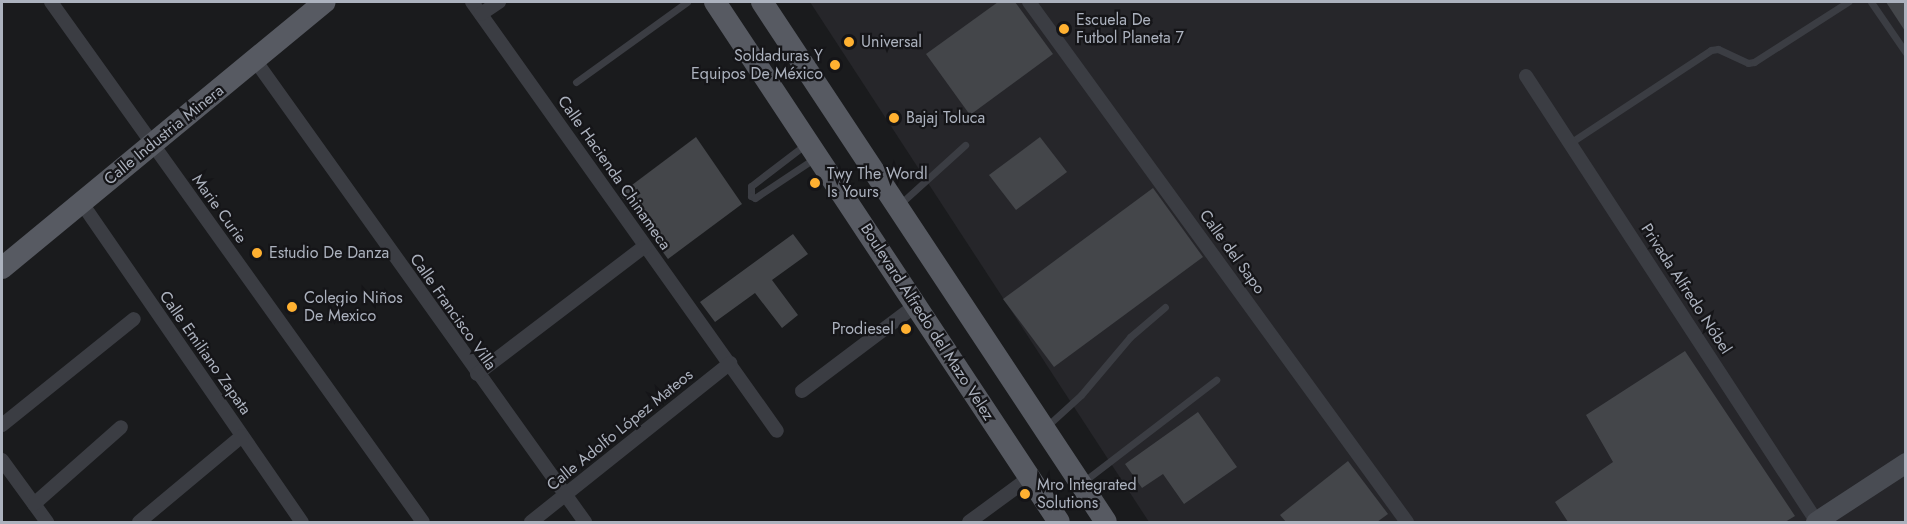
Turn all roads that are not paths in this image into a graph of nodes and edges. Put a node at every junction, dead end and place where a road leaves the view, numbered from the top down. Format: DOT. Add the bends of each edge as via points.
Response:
graph roads {
  1 [pos="51,2"];
  2 [pos="325,2"];
  3 [pos="472,2"];
  4 [pos="499,2"];
  5 [pos="687,2"];
  6 [pos="715,2"];
  7 [pos="762,2"];
  8 [pos="1029,2"];
  9 [pos="1848,2"];
  10 [pos="1872,2"];
  11 [pos="481,14"];
  12 [pos="1905,53"];
  13 [pos="255,60"];
  14 [pos="1526,76"];
  15 [pos="576,82"];
  16 [pos="1570,143"];
  17 [pos="152,144"];
  18 [pos="965,145"];
  19 [pos="813,149"];
  20 [pos="81,202"];
  21 [pos="898,206"];
  22 [pos="645,246"];
  23 [pos="2,268"];
  24 [pos="915,306"];
  25 [pos="1165,307"];
  26 [pos="134,319"];
  27 [pos="730,363"];
  28 [pos="477,374"];
  29 [pos="1216,380"];
  30 [pos="802,391"];
  31 [pos="2,425"];
  32 [pos="121,427"];
  33 [pos="1045,428"];
  34 [pos="777,431"];
  35 [pos="242,436"];
  36 [pos="2,460"];
  37 [pos="1905,463"];
  38 [pos="1029,478"];
  39 [pos="1081,483"];
  40 [pos="565,494"];
  41 [pos="34,504"];
  42 [pos="47,522"];
  43 [pos="139,522"];
  44 [pos="302,522"];
  45 [pos="423,522"];
  46 [pos="531,522"];
  47 [pos="585,522"];
  48 [pos="969,522"];
  49 [pos="1059,522"];
  50 [pos="1106,522"];
  51 [pos="1407,522"];
  52 [pos="1817,522"];
  1 -- 17 [label="street, Marie Curie"];
  2 -- 13 [label="main road, Calle Industria Minera"];
  3 -- 11 [label="street, Calle Hacienda Chinameca"];
  4 -- 11 [label="street"];
  5 -- 15 [label="lane"];
  6 -- 19 [label="main road, Boulevard Alfredo del Mazo Velez"];
  7 -- 21 [label="main road"];
  8 -- 51 [label="street, Calle del Sapo"];
  9 -- 16 [label="lane" via="1754,62 1711,50"];
  10 -- 12 [label="lane"];
  11 -- 22 [label="street, Calle Hacienda Chinameca"];
  13 -- 17 [label="main road, Calle Industria Minera"];
  13 -- 28 [label="street, Calle Francisco Villa"];
  14 -- 16 [label="street, Privada Alfredo Nóbel"];
  16 -- 52 [label="street, Privada Alfredo Nóbel"];
  17 -- 20 [label="main road, Calle Industria Minera"];
  17 -- 45 [label="street, Marie Curie"];
  18 -- 21 [label="lane"];
  19 -- 19 [label="lane" via="751,186 751,196 755,198"];
  19 -- 24 [label="main road, Boulevard Alfredo del Mazo Velez"];
  20 -- 23 [label="main road, Calle Industria Minera"];
  20 -- 35 [label="street, Calle Emiliano Zapata"];
  21 -- 33 [label="main road"];
  22 -- 27 [label="street, Calle Hacienda Chinameca"];
  22 -- 28 [label="street"];
  24 -- 30 [label="street"];
  24 -- 38 [label="main road, Boulevard Alfredo del Mazo Velez"];
  25 -- 33 [label="lane" via="1130,337 1081,395"];
  26 -- 31 [label="street"];
  27 -- 34 [label="street, Calle Hacienda Chinameca"];
  27 -- 40 [label="street, Calle Adolfo López Mateos"];
  28 -- 40 [label="street, Calle Francisco Villa"];
  29 -- 39 [label="lane"];
  32 -- 41 [label="street"];
  33 -- 39 [label="main road"];
  35 -- 43 [label="street"];
  35 -- 44 [label="street, Calle Emiliano Zapata"];
  36 -- 41 [label="street"];
  37 -- 52 [label="main road"];
  38 -- 48 [label="street"];
  38 -- 49 [label="main road, Boulevard Alfredo del Mazo Velez"];
  39 -- 50 [label="main road"];
  40 -- 46 [label="street, Calle Adolfo López Mateos"];
  40 -- 47 [label="street, Calle Francisco Villa"];
  41 -- 42 [label="street"];
}
